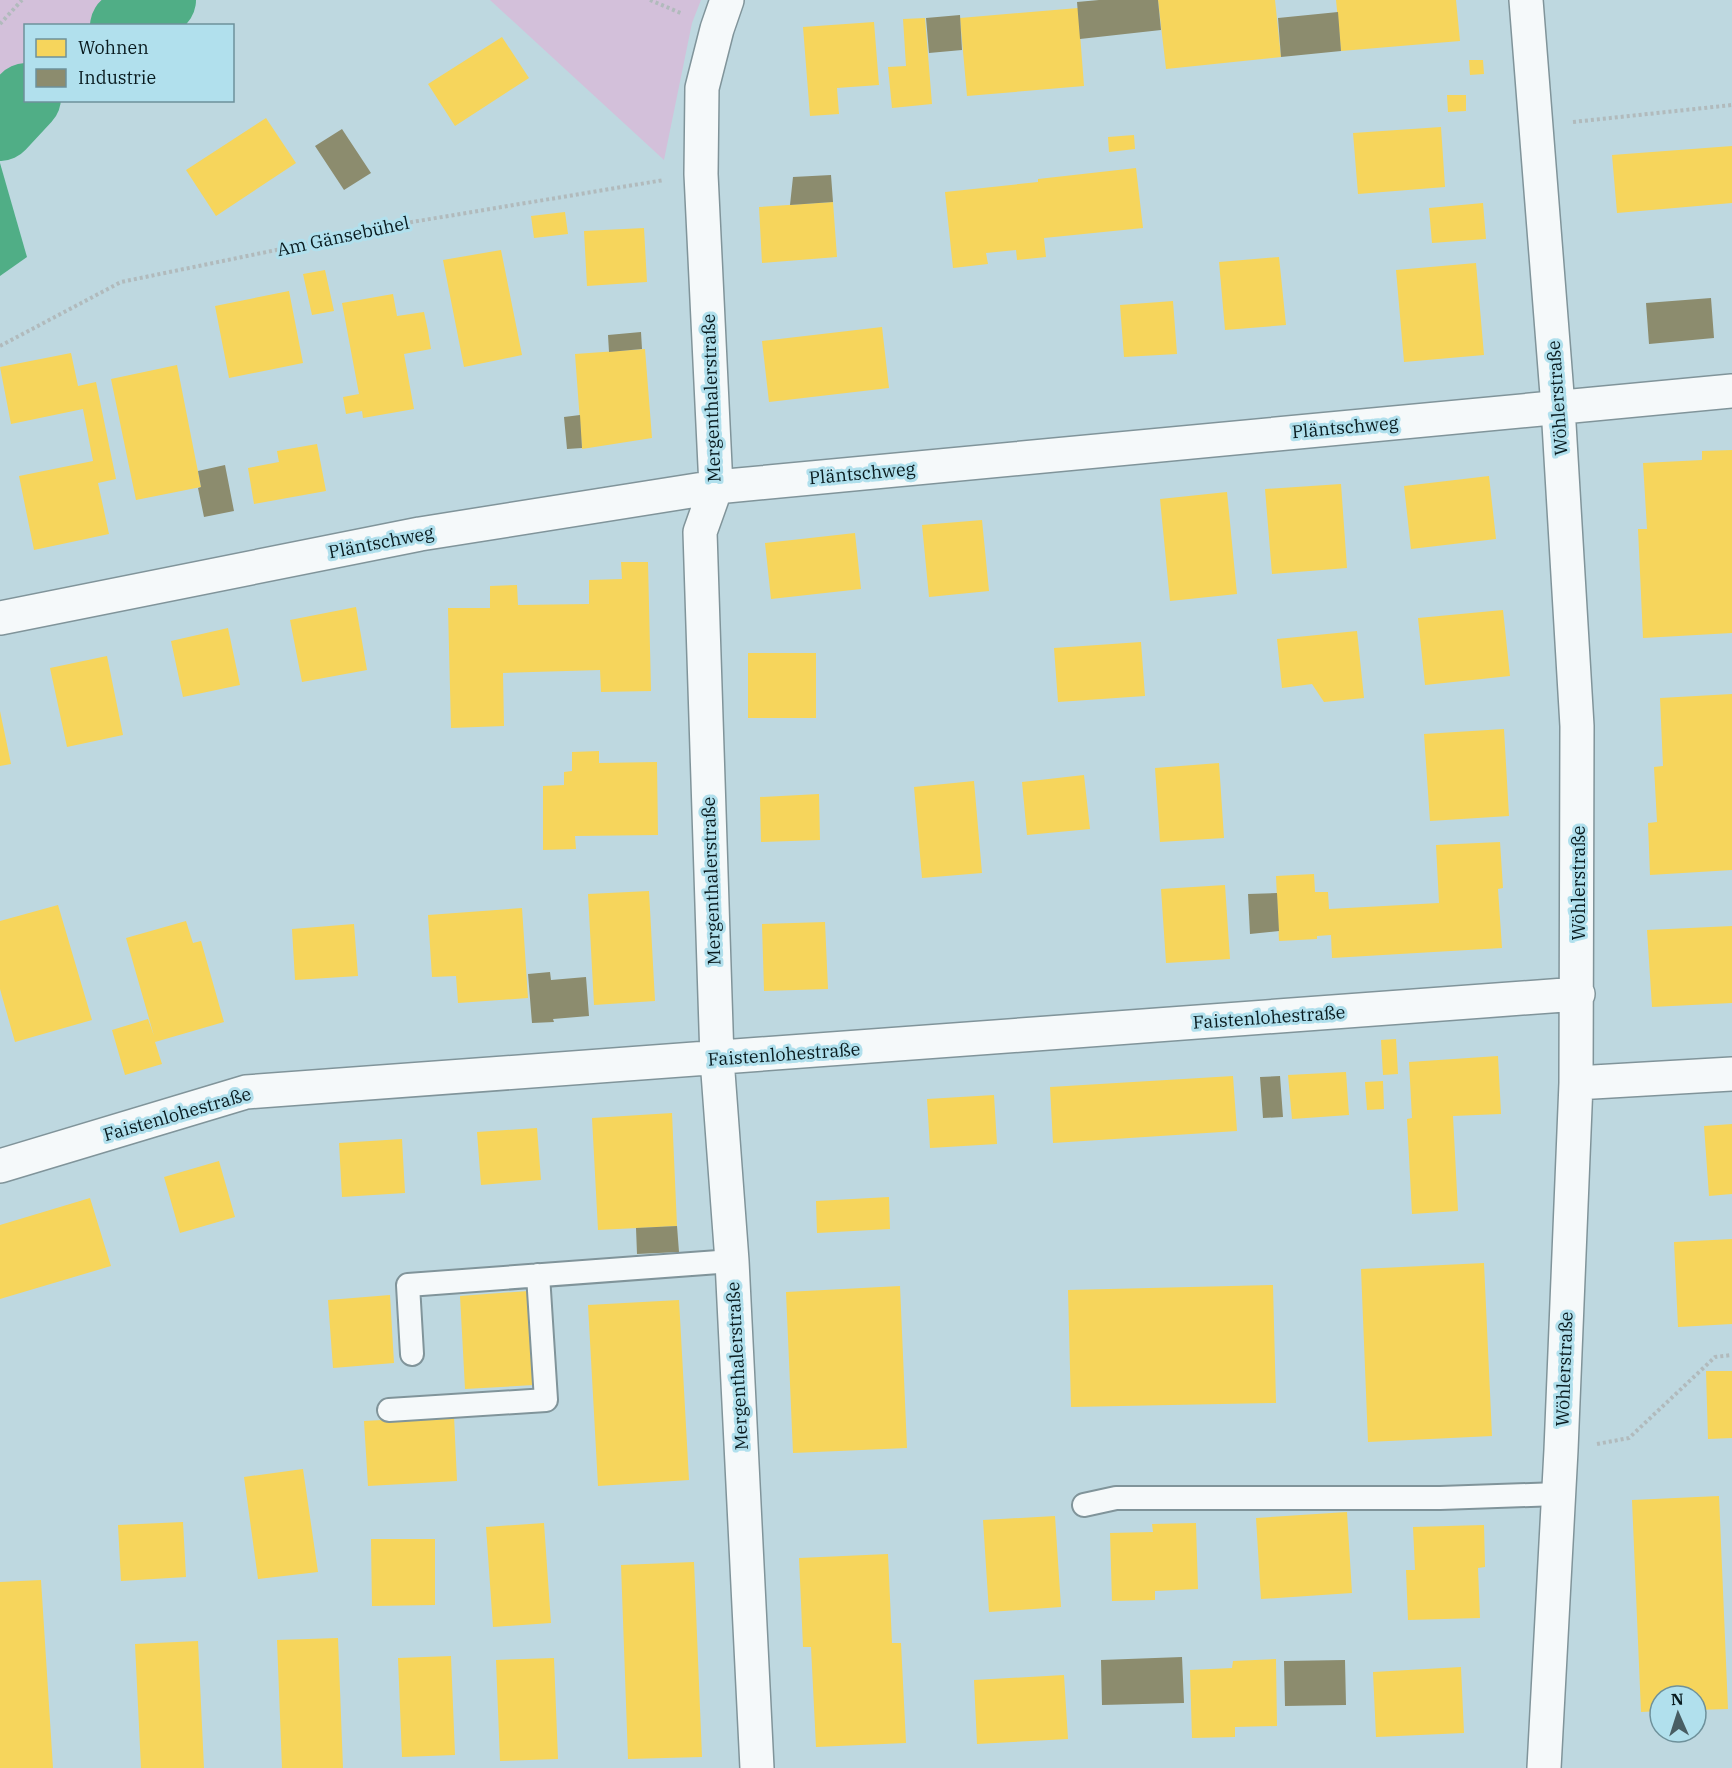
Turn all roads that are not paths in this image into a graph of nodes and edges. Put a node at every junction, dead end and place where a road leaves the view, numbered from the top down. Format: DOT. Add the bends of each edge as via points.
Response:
graph roads {
  1 [pos="727,0"];
  2 [pos="1526,0"];
  3 [pos="1732,391"];
  4 [pos="1558,407"];
  5 [pos="716,487"];
  6 [pos="0,618"];
  7 [pos="1578,994"];
  8 [pos="717,1059"];
  9 [pos="1732,1074"];
  10 [pos="1576,1083"];
  11 [pos="0,1166"];
  12 [pos="732,1261"];
  13 [pos="538,1275"];
  14 [pos="412,1354"];
  15 [pos="389,1410"];
  16 [pos="1558,1494"];
  17 [pos="1084,1505"];
  18 [pos="757,1768"];
  19 [pos="1544,1768"];
  1 -- 5 [label="street, Mergenthalerstraße" via="702,88 700,174"];
  2 -- 4 [label="street, Wöhlerstraße"];
  3 -- 4 [label="street, Pläntschweg"];
  4 -- 5 [label="street, Pläntschweg"];
  4 -- 7 [label="street, Wöhlerstraße" via="1577,726"];
  5 -- 6 [label="street, Pläntschweg" via="420,534"];
  5 -- 8 [label="street, Mergenthalerstraße" via="700,532"];
  7 -- 8 [label="street, Faistenlohestraße"];
  7 -- 10 [label="street, Wöhlerstraße"];
  8 -- 11 [label="street, Faistenlohestraße" via="246,1092"];
  8 -- 12 [label="street, Mergenthalerstraße"];
  9 -- 10 [label="street"];
  10 -- 16 [label="street, Wöhlerstraße"];
  12 -- 13 [label="lane"];
  12 -- 18 [label="street, Mergenthalerstraße"];
  13 -- 14 [label="lane" via="408,1285"];
  13 -- 15 [label="lane" via="546,1400"];
  16 -- 17 [label="lane" via="1116,1498"];
  16 -- 19 [label="street, Wöhlerstraße"];
}
